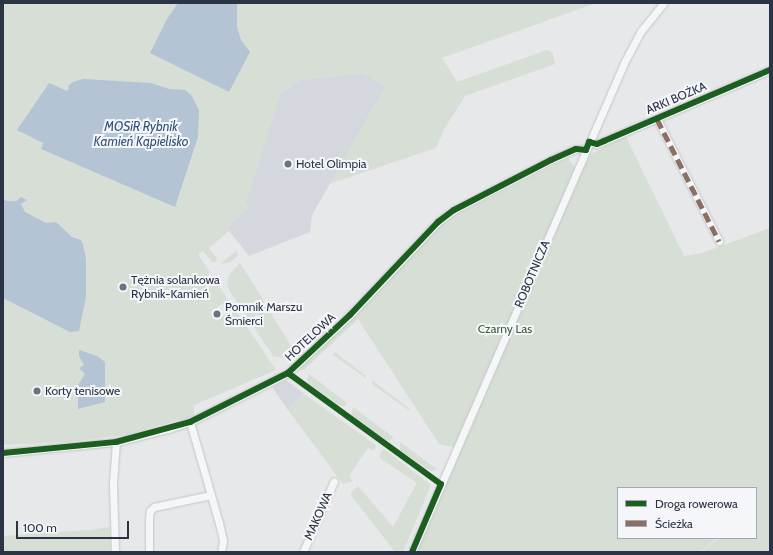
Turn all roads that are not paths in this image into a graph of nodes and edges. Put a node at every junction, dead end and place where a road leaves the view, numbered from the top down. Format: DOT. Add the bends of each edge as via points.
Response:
graph roads {
  1 [pos="664,3"];
  2 [pos="770,70"];
  3 [pos="657,119"];
  4 [pos="588,146"];
  5 [pos="719,241"];
  6 [pos="190,422"];
  7 [pos="116,442"];
  8 [pos="3,453"];
  9 [pos="334,481"];
  10 [pos="211,495"];
  11 [pos="115,552"];
  12 [pos="149,552"];
  13 [pos="221,552"];
  14 [pos="303,552"];
  15 [pos="412,552"];
  1 -- 4 [label="street, ROBOTNICZA" via="648,22 630,51"];
  2 -- 3 [label="street, ARKI BOŻKA"];
  3 -- 4 [label="street, ARKI BOŻKA"];
  3 -- 5 [label="street"];
  4 -- 6 [label="street, HOTELOWA" via="551,160 454,210 438,222 350,315 288,373"];
  4 -- 15 [label="street, ROBOTNICZA"];
  6 -- 7 [label="street, HOTELOWA"];
  6 -- 10 [label="street"];
  7 -- 8 [label="street, HOTELOWA"];
  7 -- 11 [label="street" via="113,483"];
  9 -- 14 [label="street, MAKOWA"];
  10 -- 12 [label="street" via="154,507 149,518"];
  10 -- 13 [label="street" via="222,534"];
}
